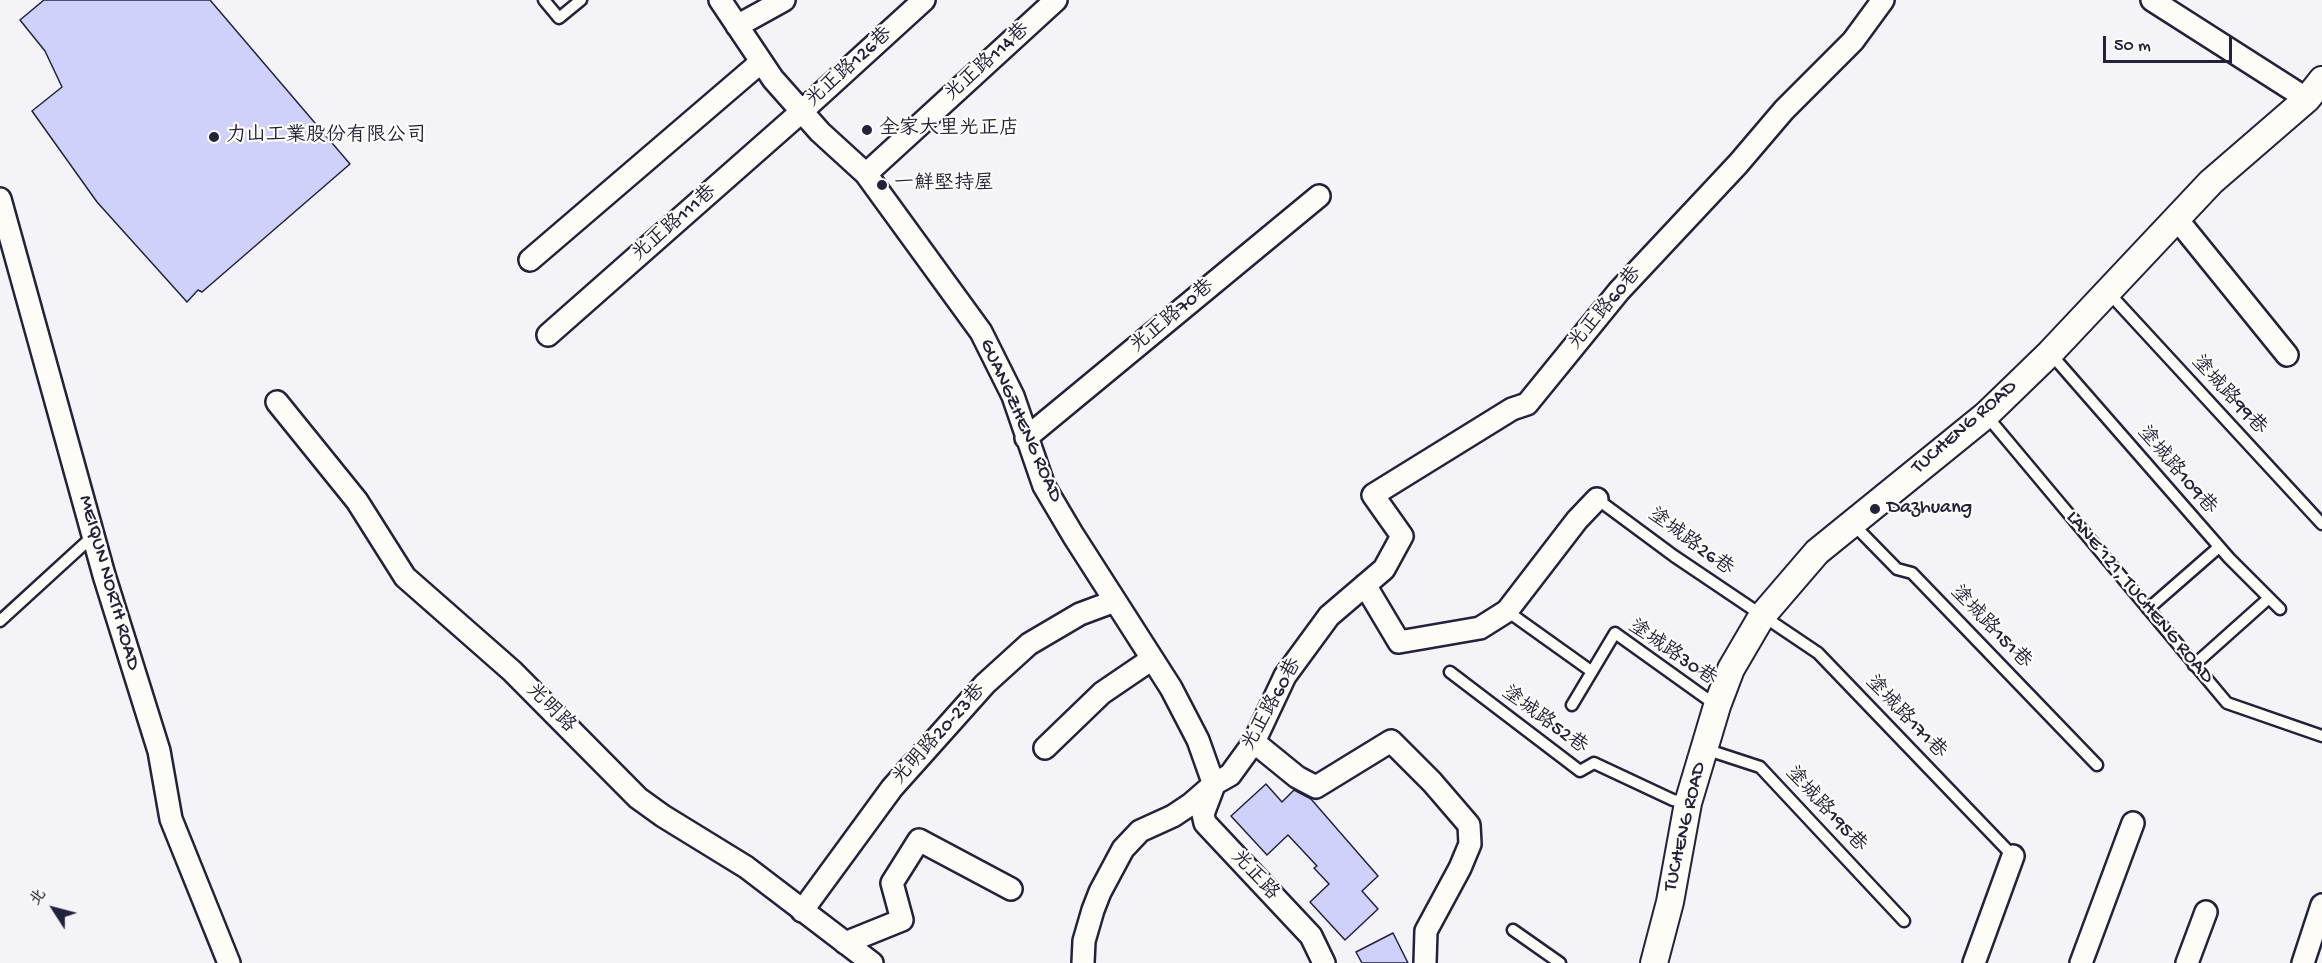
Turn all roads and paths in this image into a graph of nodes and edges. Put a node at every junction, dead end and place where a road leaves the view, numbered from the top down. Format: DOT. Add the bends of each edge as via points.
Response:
graph roads {
  1 [pos="544,0"];
  2 [pos="581,0"];
  3 [pos="720,0"];
  4 [pos="784,0"];
  5 [pos="924,0"];
  6 [pos="1056,0"];
  7 [pos="1883,0"];
  8 [pos="2152,0"];
  9 [pos="737,26"];
  10 [pos="761,62"];
  11 [pos="2314,89"];
  12 [pos="801,112"];
  13 [pos="866,174"];
  14 [pos="1319,196"];
  15 [pos="0,199"];
  16 [pos="2176,218"];
  17 [pos="530,260"];
  18 [pos="2108,292"];
  19 [pos="548,335"];
  20 [pos="2050,353"];
  21 [pos="2287,355"];
  22 [pos="277,402"];
  23 [pos="1986,415"];
  24 [pos="1026,438"];
  25 [pos="1597,499"];
  26 [pos="1852,522"];
  27 [pos="2322,524"];
  28 [pos="93,536"];
  29 [pos="2219,547"];
  30 [pos="1365,585"];
  31 [pos="2269,598"];
  32 [pos="1115,601"];
  33 [pos="2148,609"];
  34 [pos="2280,609"];
  35 [pos="1507,611"];
  36 [pos="1762,616"];
  37 [pos="0,621"];
  38 [pos="1152,659"];
  39 [pos="2194,664"];
  40 [pos="1591,671"];
  41 [pos="1450,672"];
  42 [pos="1572,705"];
  43 [pos="1717,706"];
  44 [pos="2322,736"];
  45 [pos="1254,742"];
  46 [pos="1045,748"];
  47 [pos="1704,749"];
  48 [pos="2097,765"];
  49 [pos="1214,784"];
  50 [pos="1688,803"];
  51 [pos="2133,823"];
  52 [pos="2013,856"];
  53 [pos="1011,889"];
  54 [pos="2322,905"];
  55 [pos="802,911"];
  56 [pos="2206,912"];
  57 [pos="1904,921"];
  58 [pos="1513,930"];
  59 [pos="845,943"];
  60 [pos="230,963"];
  61 [pos="872,963"];
  62 [pos="1083,963"];
  63 [pos="1324,963"];
  64 [pos="1425,963"];
  65 [pos="1560,963"];
  66 [pos="1654,963"];
  67 [pos="1974,963"];
  68 [pos="2081,963"];
  69 [pos="2187,963"];
  70 [pos="2302,963"];
  1 -- 2 [label="lane" via="559,18"];
  3 -- 9 [label="street, GUANGZHENG ROAD"];
  4 -- 9 [label="street"];
  5 -- 12 [label="street, 光正路126巷"];
  6 -- 13 [label="street, 光正路114巷"];
  7 -- 30 [label="street, 光正路60巷" via="1853,40 1619,291 1527,404 1512,409 1373,495 1402,536 1384,569"];
  8 -- 11 [label="street"];
  9 -- 10 [label="street, GUANGZHENG ROAD"];
  10 -- 12 [label="street, GUANGZHENG ROAD"];
  10 -- 17 [label="street"];
  11 -- 16 [label="street, TUCHENG ROAD"];
  12 -- 13 [label="street, GUANGZHENG ROAD"];
  12 -- 19 [label="street, 光正路111巷"];
  13 -- 24 [label="street, GUANGZHENG ROAD" via="981,332 1013,396"];
  14 -- 24 [label="street, 光正路70巷"];
  15 -- 28 [label="street, MEIQUN NORTH ROAD"];
  16 -- 18 [label="street, TUCHENG ROAD"];
  16 -- 21 [label="street"];
  18 -- 20 [label="street, TUCHENG ROAD"];
  18 -- 27 [label="lane, 塗城路99巷"];
  20 -- 23 [label="street, TUCHENG ROAD"];
  20 -- 29 [label="lane, 塗城路109巷"];
  22 -- 55 [label="street, 光明路" via="357,501 405,577 512,671 639,798 746,867"];
  23 -- 26 [label="street, TUCHENG ROAD"];
  23 -- 33 [label="lane, LANE 121, TUCHENG ROAD"];
  24 -- 32 [label="street, GUANGZHENG ROAD" via="1044,486"];
  25 -- 35 [label="street"];
  25 -- 36 [label="lane, 塗城路26巷"];
  26 -- 36 [label="street, TUCHENG ROAD" via="1817,552"];
  26 -- 48 [label="lane, 塗城路151巷" via="1897,569 1912,573"];
  28 -- 37 [label="lane"];
  28 -- 60 [label="street, MEIQUN NORTH ROAD" via="159,752 171,819"];
  29 -- 31 [label="lane, 塗城路109巷"];
  29 -- 33 [label="lane"];
  30 -- 35 [label="street" via="1399,642 1480,628"];
  30 -- 45 [label="street, 光正路60巷" via="1329,616 1285,676"];
  31 -- 34 [label="lane, 塗城路109巷"];
  31 -- 39 [label="lane"];
  32 -- 38 [label="street, GUANGZHENG ROAD"];
  32 -- 55 [label="street, 光明路20-23巷" via="1080,614 1029,644 985,684 892,788"];
  33 -- 39 [label="lane, LANE 121, TUCHENG ROAD"];
  35 -- 40 [label="lane"];
  36 -- 43 [label="street, TUCHENG ROAD" via="1731,669"];
  36 -- 52 [label="lane, 塗城路171巷" via="1818,653"];
  38 -- 46 [label="street" via="1102,693"];
  38 -- 49 [label="street, GUANGZHENG ROAD" via="1198,740"];
  39 -- 44 [label="lane, LANE 121, TUCHENG ROAD" via="2227,703"];
  40 -- 42 [label="lane, 塗城路30巷"];
  40 -- 43 [label="lane, 塗城路30巷" via="1615,633"];
  41 -- 50 [label="lane, 塗城路52巷" via="1580,771 1593,763 1673,800"];
  43 -- 47 [label="street, TUCHENG ROAD"];
  45 -- 49 [label="street, 光正路60巷" via="1230,775"];
  45 -- 64 [label="street" via="1297,777 1316,787 1391,741 1469,825 1470,844 1426,932"];
  47 -- 50 [label="street, TUCHENG ROAD"];
  47 -- 57 [label="lane, 塗城路195巷" via="1760,767"];
  49 -- 62 [label="street, 光正路60巷" via="1173,816 1140,831 1116,860 1093,910 1084,941"];
  49 -- 63 [label="street, 光正路" via="1203,814 1205,823 1311,936"];
  50 -- 66 [label="street, TUCHENG ROAD"];
  51 -- 68 [label="street"];
  52 -- 67 [label="street"];
  53 -- 59 [label="street" via="919,840 892,883 902,920"];
  54 -- 70 [label="street"];
  55 -- 59 [label="street, 光明路"];
  56 -- 69 [label="street"];
  58 -- 65 [label="lane"];
  59 -- 61 [label="street, 光明路"];
}
